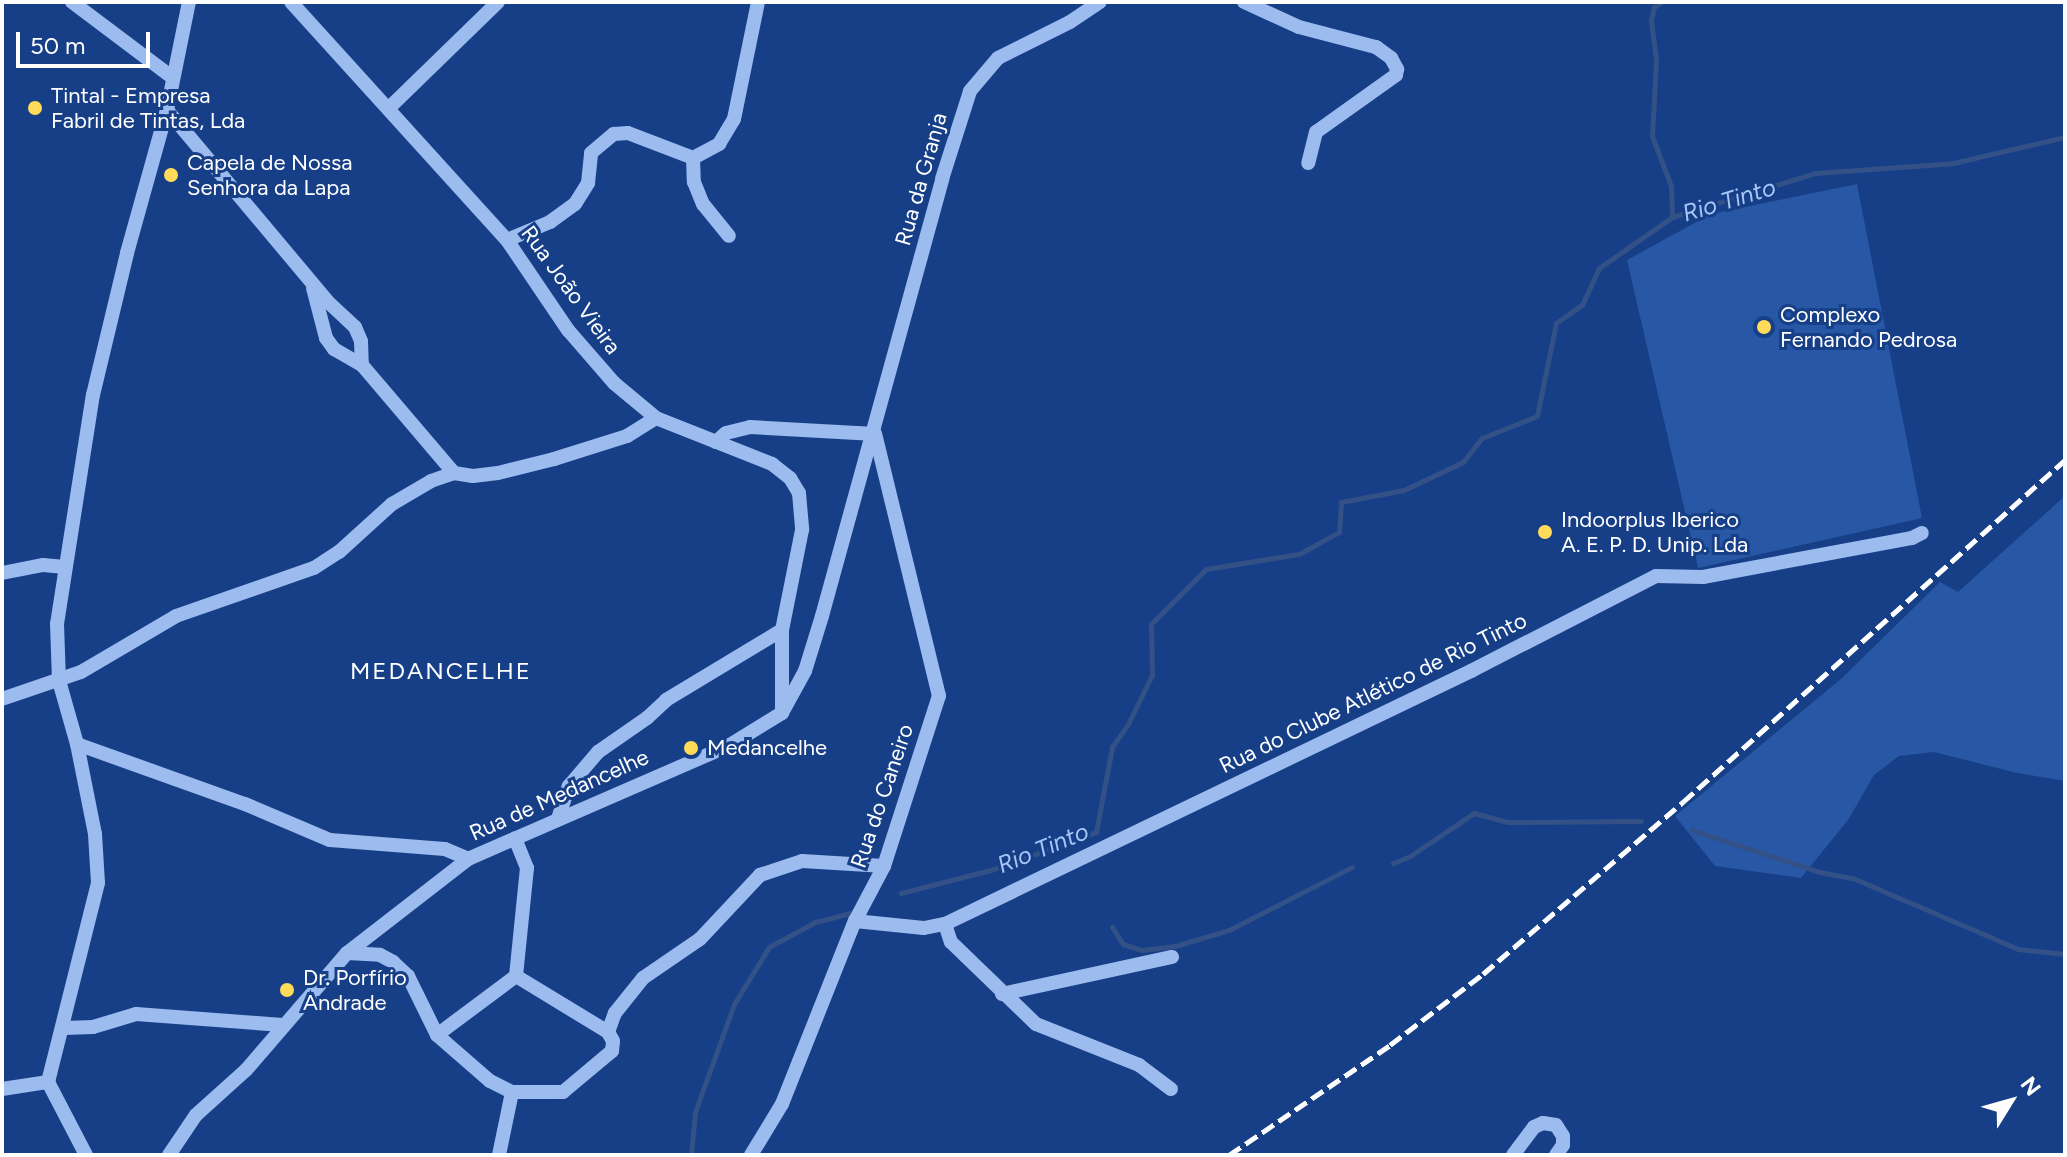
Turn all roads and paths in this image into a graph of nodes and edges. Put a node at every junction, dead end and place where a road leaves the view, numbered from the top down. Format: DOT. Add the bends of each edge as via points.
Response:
graph roads {
  1 [pos="72,2"];
  2 [pos="189,2"];
  3 [pos="291,2"];
  4 [pos="498,2"];
  5 [pos="758,2"];
  6 [pos="1100,2"];
  7 [pos="1244,2"];
  8 [pos="172,77"];
  9 [pos="390,107"];
  10 [pos="167,110"];
  11 [pos="693,158"];
  12 [pos="1308,163"];
  13 [pos="729,236"];
  14 [pos="507,240"];
  15 [pos="311,281"];
  16 [pos="362,365"];
  17 [pos="656,418"];
  18 [pos="875,434"];
  19 [pos="716,442"];
  20 [pos="454,473"];
  21 [pos="1922,533"];
  22 [pos="65,567"];
  23 [pos="2,573"];
  24 [pos="782,630"];
  25 [pos="59,681"];
  26 [pos="2,699"];
  27 [pos="782,713"];
  28 [pos="77,744"];
  29 [pos="558,819"];
  30 [pos="515,838"];
  31 [pos="468,859"];
  32 [pos="884,866"];
  33 [pos="855,921"];
  34 [pos="945,924"];
  35 [pos="347,953"];
  36 [pos="1172,957"];
  37 [pos="516,976"];
  38 [pos="1002,994"];
  39 [pos="283,1025"];
  40 [pos="64,1028"];
  41 [pos="608,1032"];
  42 [pos="437,1035"];
  43 [pos="48,1082"];
  44 [pos="2,1089"];
  45 [pos="1171,1089"];
  46 [pos="512,1092"];
  47 [pos="86,1155"];
  48 [pos="169,1155"];
  49 [pos="499,1155"];
  50 [pos="751,1155"];
  51 [pos="1513,1155"];
  52 [pos="1556,1155"];
  1 -- 8 [label="street"];
  2 -- 8 [label="street"];
  3 -- 9 [label="street, Rua João Vieira"];
  4 -- 9 [label="street"];
  5 -- 11 [label="street" via="734,119 719,144"];
  6 -- 18 [label="street, Rua da Granja" via="998,58 970,91"];
  7 -- 12 [label="street" via="1299,27 1376,47 1397,69 1396,75 1316,132"];
  8 -- 10 [label="street"];
  9 -- 14 [label="street, Rua João Vieira"];
  10 -- 15 [label="street"];
  10 -- 22 [label="street" via="97,381"];
  11 -- 13 [label="street" via="694,182 703,204"];
  11 -- 14 [label="street" via="628,133 614,134 591,153 588,183 575,204 550,222"];
  14 -- 17 [label="street, Rua João Vieira" via="594,363"];
  15 -- 16 [label="street" via="355,327"];
  15 -- 16 [label="street" via="326,338"];
  16 -- 20 [label="street"];
  17 -- 19 [label="street, Rua João Vieira"];
  17 -- 20 [label="street" via="627,436 554,459 498,473"];
  18 -- 19 [label="street" via="750,427 726,433"];
  18 -- 27 [label="street" via="807,665"];
  18 -- 32 [label="street, Rua do Caneiro" via="939,696"];
  19 -- 24 [label="street, Rua João Vieira" via="772,464 799,493 802,530"];
  20 -- 25 [label="street" via="392,504 314,568 176,616"];
  21 -- 34 [label="street, Rua do Clube Atlético de Rio Tinto" via="1703,577 1656,576"];
  22 -- 23 [label="street" via="43,565"];
  22 -- 25 [label="street" via="57,624"];
  24 -- 27 [label="street, Rua João Vieira"];
  24 -- 29 [label="street" via="666,700 598,752 569,786"];
  25 -- 26 [label="street"];
  25 -- 28 [label="street"];
  27 -- 29 [label="street, Rua de Medancelhe" via="730,745"];
  28 -- 31 [label="street" via="330,840 445,849"];
  28 -- 40 [label="street" via="95,834 98,883"];
  29 -- 30 [label="street, Rua de Medancelhe"];
  30 -- 31 [label="street, Rua de Medancelhe"];
  30 -- 37 [label="street" via="527,868"];
  31 -- 35 [label="street, Rua de Medancelhe"];
  32 -- 33 [label="street, Rua do Caneiro"];
  32 -- 41 [label="street" via="802,861 760,875 700,939 643,978 615,1013"];
  33 -- 34 [label="street, Rua do Clube Atlético de Rio Tinto" via="924,928"];
  33 -- 50 [label="street, Rua do Caneiro" via="782,1104"];
  34 -- 38 [label="street" via="951,942"];
  35 -- 39 [label="street, Rua de Medancelhe"];
  35 -- 42 [label="street" via="380,955 393,962 408,976"];
  36 -- 38 [label="street"];
  37 -- 41 [label="street"];
  37 -- 42 [label="street"];
  38 -- 45 [label="street" via="1036,1024 1139,1065"];
  39 -- 40 [label="street" via="136,1014 93,1027"];
  39 -- 48 [label="street, Rua de Medancelhe" via="246,1070 196,1115"];
  40 -- 43 [label="street"];
  41 -- 46 [label="street" via="612,1051 563,1092"];
  42 -- 46 [label="street" via="490,1081"];
  43 -- 44 [label="street"];
  43 -- 47 [label="street"];
  46 -- 49 [label="street"];
  51 -- 52 [label="street" via="1543,1123 1556,1125 1563,1136"];
}
